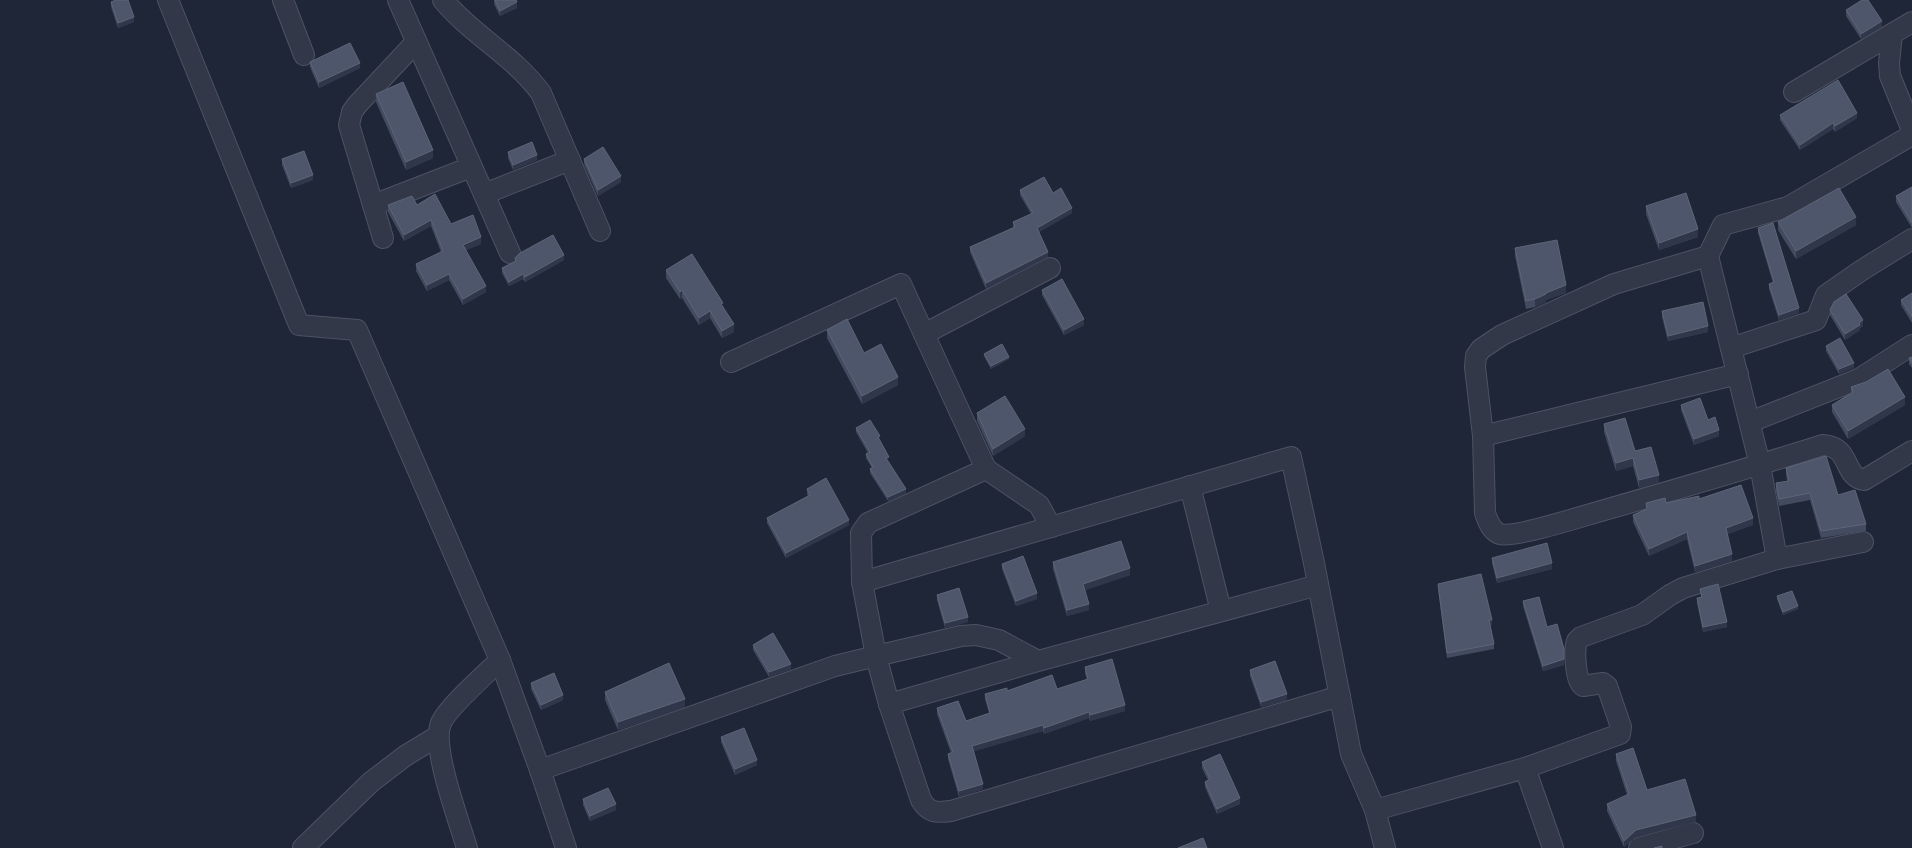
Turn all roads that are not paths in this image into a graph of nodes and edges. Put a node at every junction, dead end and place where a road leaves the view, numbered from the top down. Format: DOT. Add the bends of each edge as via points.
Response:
graph roads {
  1 [pos="168,0"];
  2 [pos="283,0"];
  3 [pos="398,0"];
  4 [pos="443,0"];
  5 [pos="1912,22"];
  6 [pos="1892,34"];
  7 [pos="416,42"];
  8 [pos="304,55"];
  9 [pos="1794,92"];
  10 [pos="1912,130"];
  11 [pos="1912,135"];
  12 [pos="570,160"];
  13 [pos="471,167"];
  14 [pos="484,194"];
  15 [pos="373,205"];
  16 [pos="600,231"];
  17 [pos="383,238"];
  18 [pos="1912,239"];
  19 [pos="510,252"];
  20 [pos="1708,256"];
  21 [pos="1050,268"];
  22 [pos="924,334"];
  23 [pos="1912,345"];
  24 [pos="1731,348"];
  25 [pos="732,362"];
  26 [pos="1738,374"];
  27 [pos="1750,422"];
  28 [pos="1482,436"];
  29 [pos="1912,451"];
  30 [pos="1760,465"];
  31 [pos="986,469"];
  32 [pos="1190,486"];
  33 [pos="1051,527"];
  34 [pos="1863,542"];
  35 [pos="1777,559"];
  36 [pos="862,582"];
  37 [pos="1318,584"];
  38 [pos="1221,611"];
  39 [pos="876,656"];
  40 [pos="500,660"];
  41 [pos="1038,661"];
  42 [pos="1340,696"];
  43 [pos="889,704"];
  44 [pos="438,736"];
  45 [pos="1525,768"];
  46 [pos="540,770"];
  47 [pos="1375,810"];
  48 [pos="1693,833"];
  49 [pos="303,848"];
  50 [pos="467,848"];
  51 [pos="566,848"];
  52 [pos="1385,848"];
  53 [pos="1553,848"];
  54 [pos="1639,848"];
  1 -- 40 [label="street" via="299,325 357,330"];
  2 -- 8 [label="street"];
  3 -- 7 [label="street"];
  4 -- 12 [label="street" via="466,24 530,78 550,111"];
  5 -- 6 [label="street"];
  6 -- 9 [label="street"];
  6 -- 10 [label="street" via="1890,76"];
  7 -- 13 [label="street"];
  7 -- 15 [label="street" via="357,104 350,118 349,125"];
  11 -- 20 [label="street" via="1788,207 1723,225"];
  12 -- 14 [label="street"];
  12 -- 16 [label="street"];
  13 -- 14 [label="street"];
  13 -- 15 [label="street"];
  14 -- 19 [label="street"];
  15 -- 17 [label="street"];
  18 -- 24 [label="street" via="1826,295 1816,320"];
  20 -- 24 [label="street"];
  20 -- 28 [label="street" via="1614,284 1502,335 1481,349 1476,356 1475,367"];
  21 -- 22 [label="street"];
  22 -- 25 [label="street" via="901,284"];
  22 -- 31 [label="street"];
  23 -- 27 [label="street" via="1859,379"];
  24 -- 26 [label="street"];
  26 -- 27 [label="street"];
  26 -- 28 [label="street"];
  27 -- 30 [label="street"];
  28 -- 30 [label="street" via="1485,513 1494,530 1509,535 1564,522"];
  29 -- 30 [label="street" via="1864,480 1852,473 1841,451 1832,446 1823,445"];
  30 -- 35 [label="street"];
  31 -- 33 [label="street" via="1039,505"];
  31 -- 36 [label="street" via="868,523 861,533"];
  32 -- 33 [label="street"];
  32 -- 37 [label="street" via="1291,457"];
  32 -- 38 [label="street"];
  33 -- 36 [label="street"];
  34 -- 35 [label="street"];
  35 -- 45 [label="street" via="1683,588 1642,615 1581,637 1577,641 1575,651 1579,682 1583,686 1603,683 1607,686 1621,733"];
  36 -- 39 [label="street"];
  37 -- 38 [label="street"];
  37 -- 42 [label="street"];
  38 -- 41 [label="street"];
  39 -- 41 [label="street" via="961,636 976,635 999,640"];
  39 -- 43 [label="street"];
  39 -- 46 [label="street" via="835,666"];
  40 -- 44 [label="street" via="450,711 441,723"];
  40 -- 46 [label="street"];
  41 -- 43 [label="street"];
  42 -- 43 [label="street" via="938,813 931,812 920,800"];
  42 -- 47 [label="street" via="1351,754"];
  44 -- 49 [label="street" via="405,756 372,782"];
  44 -- 50 [label="street" via="443,767"];
  45 -- 47 [label="street"];
  45 -- 53 [label="street"];
  46 -- 51 [label="street"];
  47 -- 52 [label="street"];
  48 -- 54 [label="street"];
}
